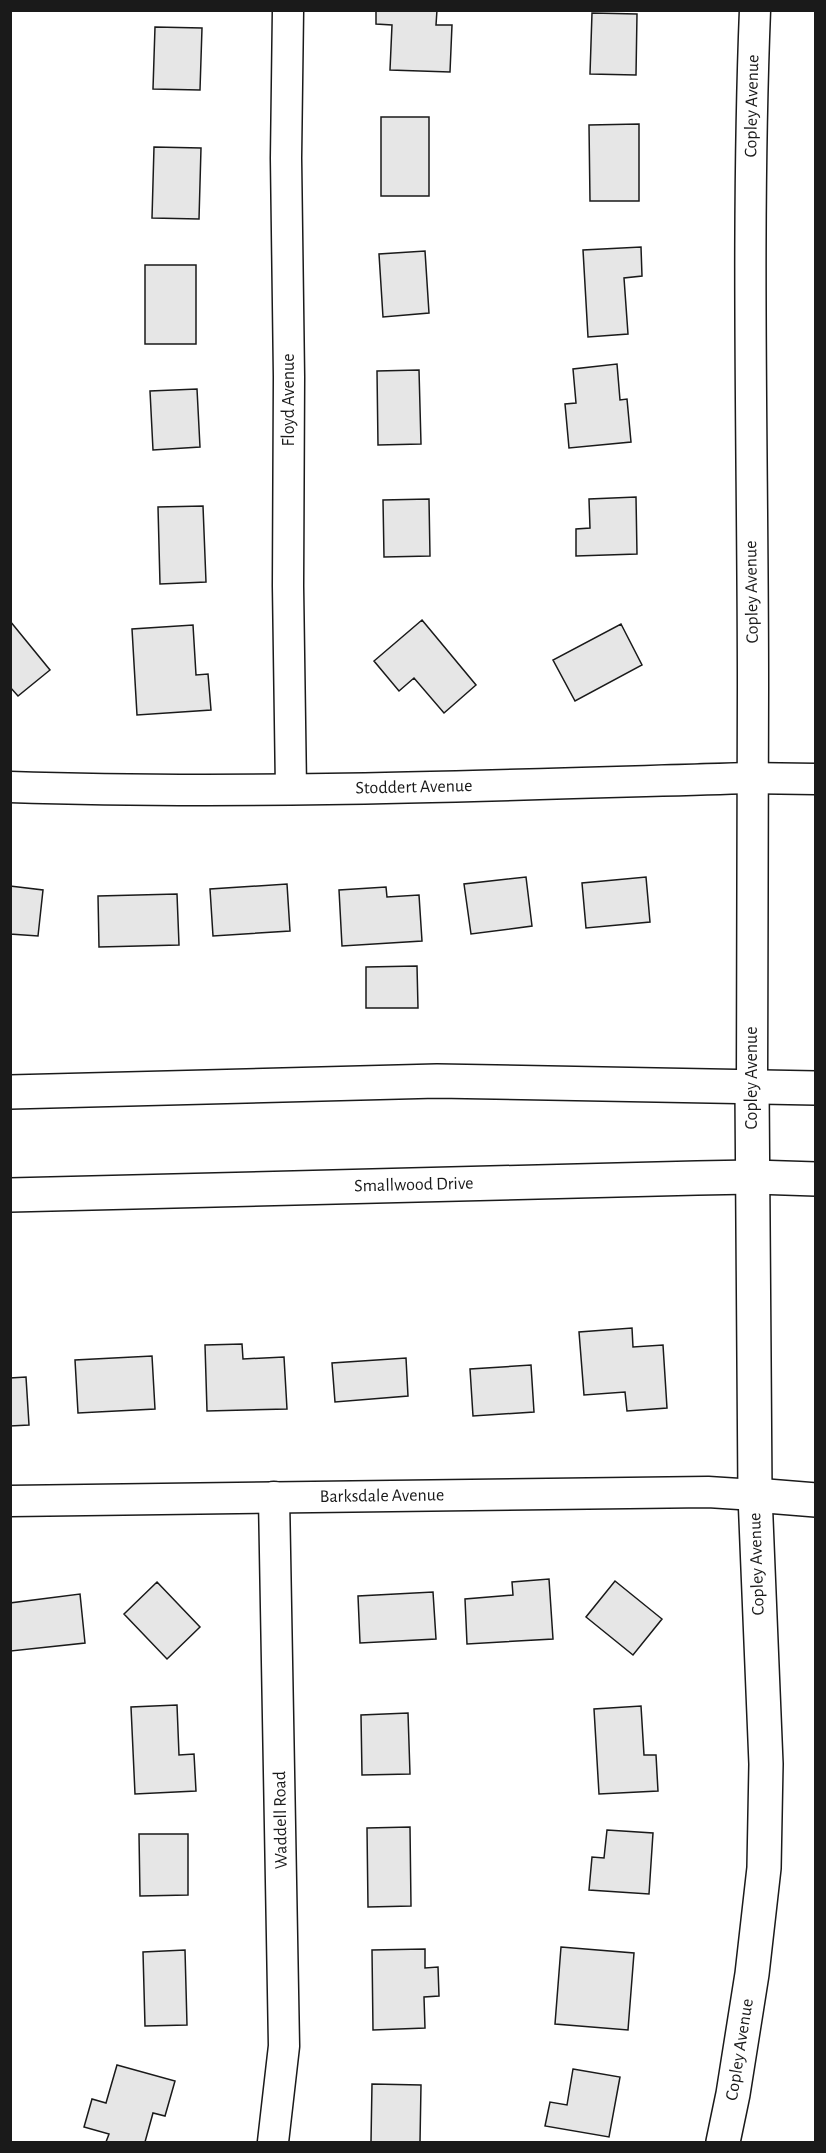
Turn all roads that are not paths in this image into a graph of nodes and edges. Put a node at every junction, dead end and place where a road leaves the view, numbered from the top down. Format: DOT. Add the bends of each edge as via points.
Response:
graph roads {
  1 [pos="288,10"];
  2 [pos="755,10"];
  3 [pos="751,778"];
  4 [pos="816,779"];
  5 [pos="10,786"];
  6 [pos="291,789"];
  7 [pos="752,1088"];
  8 [pos="816,1088"];
  9 [pos="10,1092"];
  10 [pos="753,1177"];
  11 [pos="816,1179"];
  12 [pos="10,1195"];
  13 [pos="755,1495"];
  14 [pos="274,1497"];
  15 [pos="816,1500"];
  16 [pos="10,1501"];
  17 [pos="273,2142"];
  18 [pos="723,2142"];
  1 -- 6 [label="street, Floyd Avenue"];
  2 -- 3 [label="street, Copley Avenue" via="750,330"];
  3 -- 4 [label="street, Stoddert Avenue"];
  3 -- 6 [label="street, Stoddert Avenue"];
  3 -- 7 [label="street, Copley Avenue"];
  5 -- 6 [label="street, Stoddert Avenue"];
  7 -- 8 [label="main road"];
  7 -- 9 [label="main road" via="437,1081"];
  7 -- 10 [label="main road, Copley Avenue"];
  10 -- 11 [label="main road, Smallwood Drive"];
  10 -- 12 [label="main road, Smallwood Drive"];
  10 -- 13 [label="main road, Copley Avenue"];
  13 -- 14 [label="street, Barksdale Avenue" via="708,1492"];
  13 -- 15 [label="main road"];
  13 -- 18 [label="main road, Copley Avenue" via="766,1764 764,1868 752,1974"];
  14 -- 16 [label="street, Barksdale Avenue"];
  14 -- 17 [label="street, Waddell Road" via="284,2046"];
}
